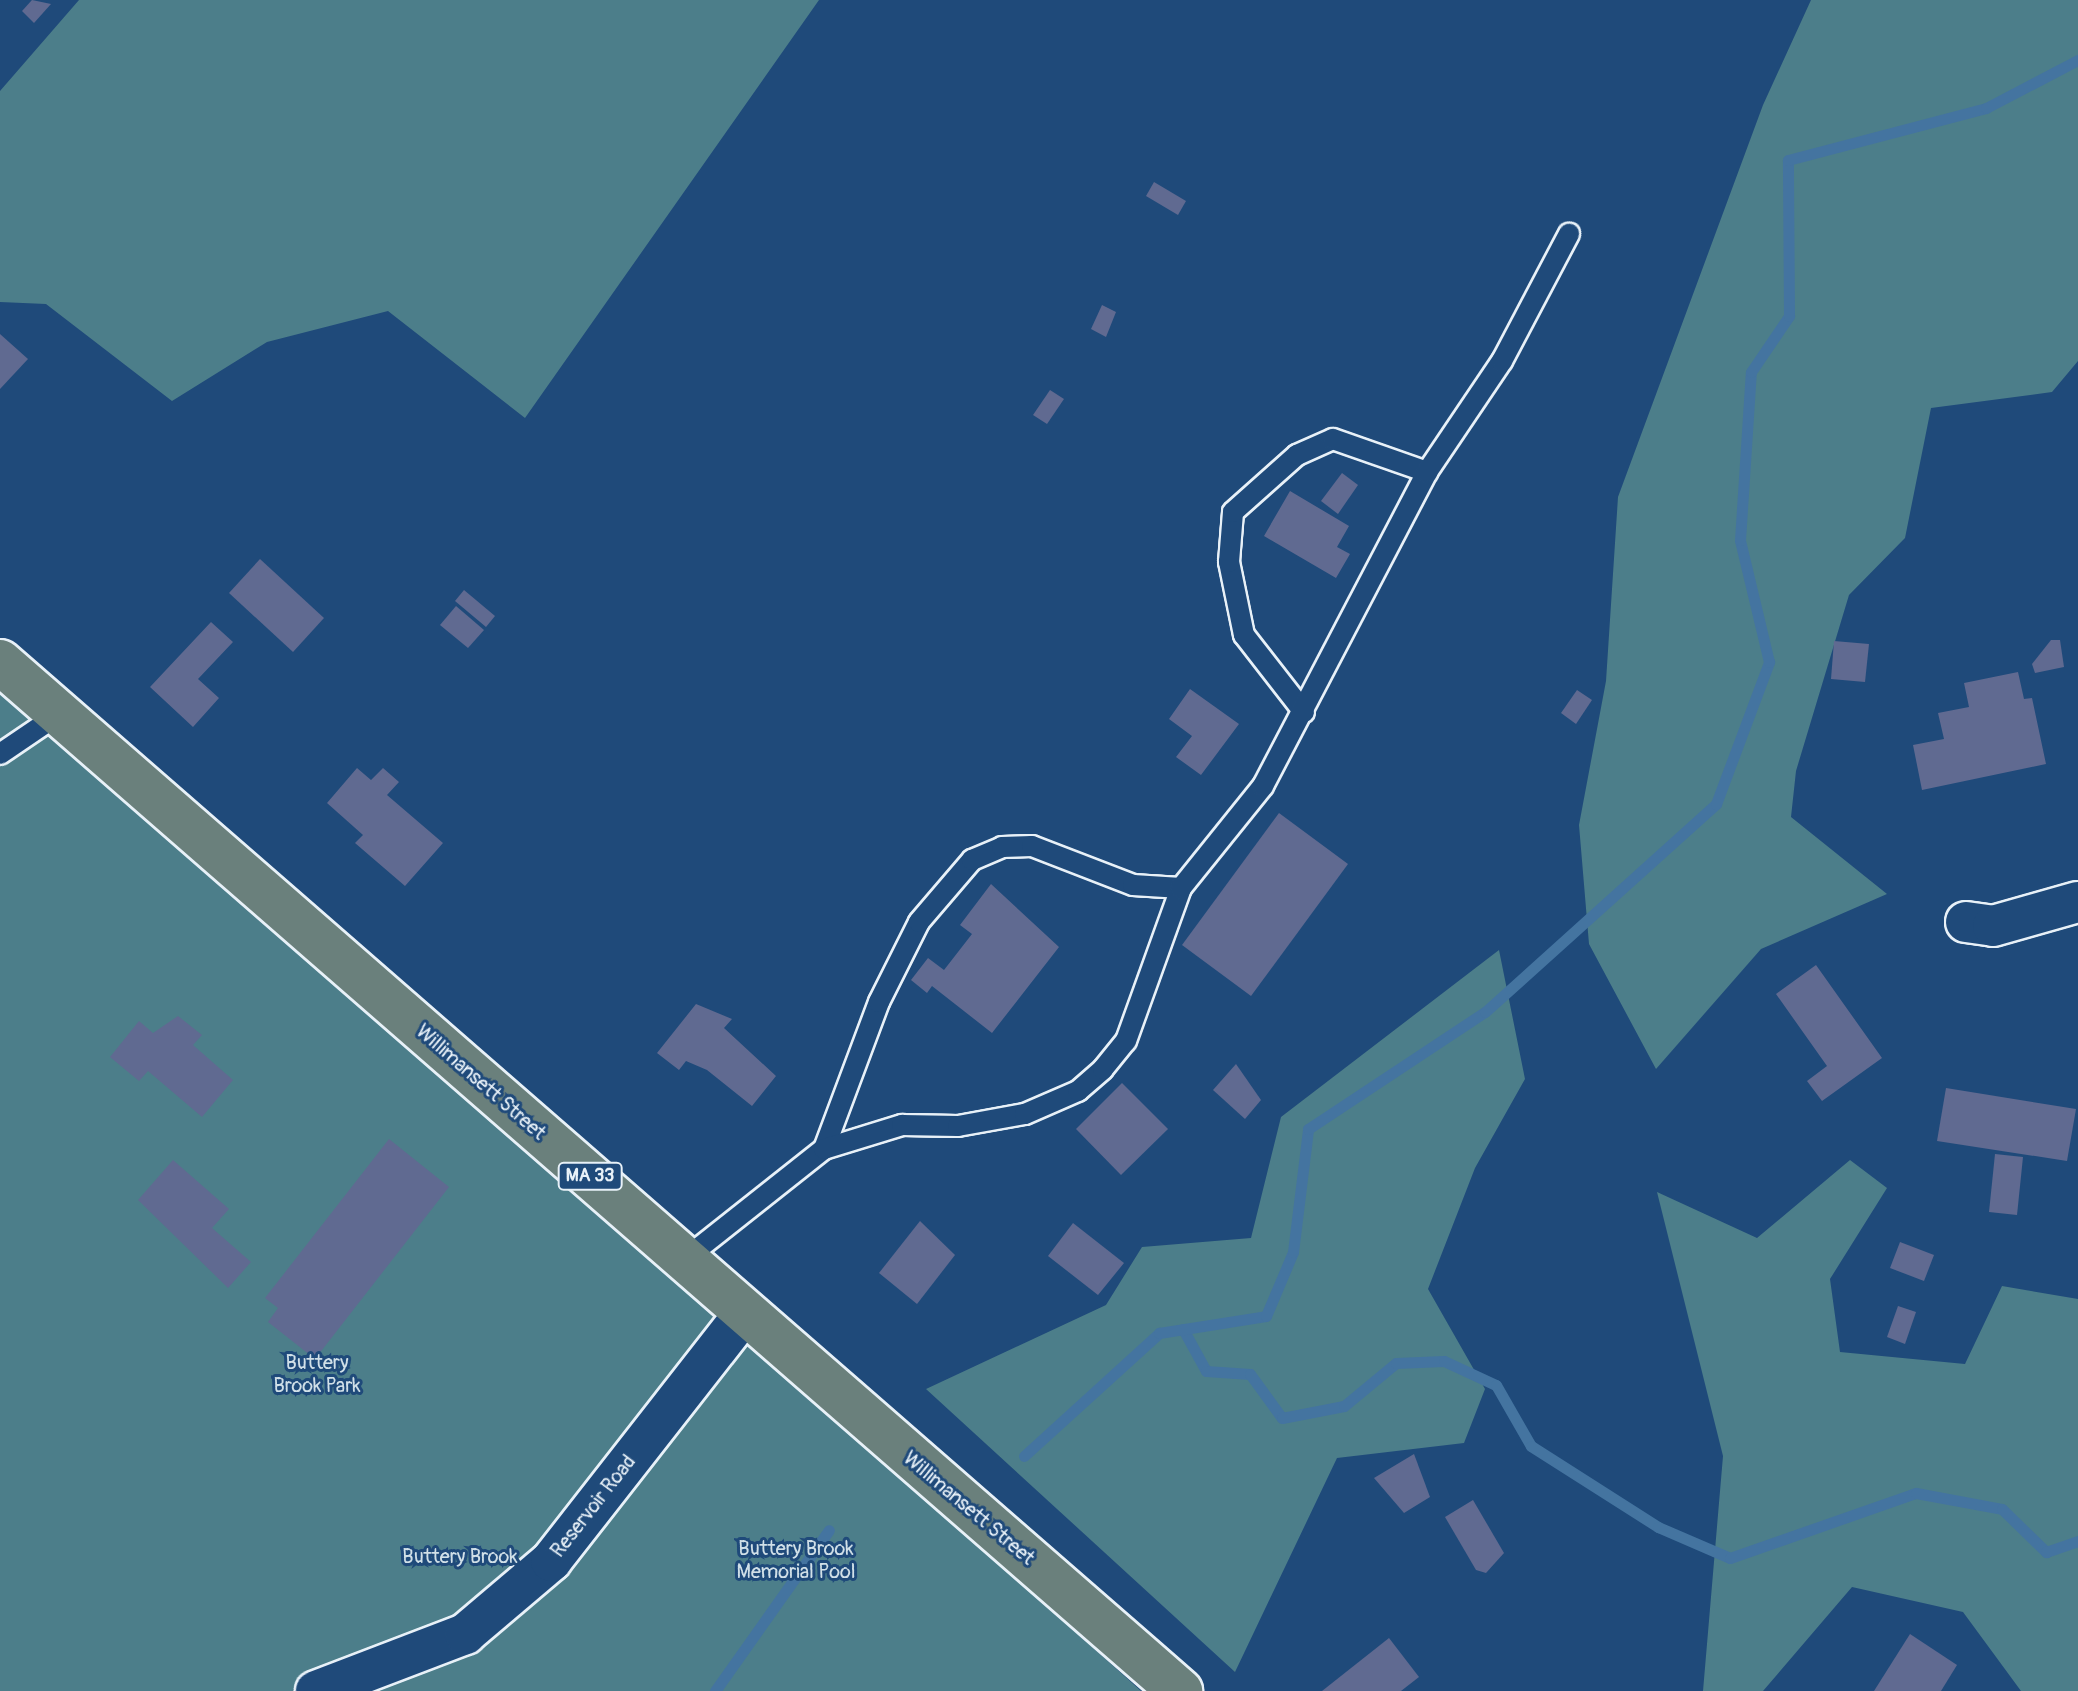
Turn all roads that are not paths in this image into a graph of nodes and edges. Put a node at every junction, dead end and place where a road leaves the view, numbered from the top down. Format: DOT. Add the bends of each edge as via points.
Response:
graph roads {
  1 [pos="1569,234"];
  2 [pos="1427,472"];
  3 [pos="0,662"];
  4 [pos="1304,712"];
  5 [pos="59,714"];
  6 [pos="0,754"];
  7 [pos="1181,888"];
  8 [pos="2078,902"];
  9 [pos="1966,922"];
  10 [pos="824,1149"];
  11 [pos="685,1259"];
  12 [pos="744,1314"];
  13 [pos="316,1691"];
  14 [pos="1180,1691"];
  1 -- 2 [label="lane" via="1502,361"];
  2 -- 4 [label="lane"];
  2 -- 4 [label="lane" via="1333,439 1297,455 1233,512 1229,562 1244,635"];
  3 -- 5 [label="main road, Willimansett Street / MA 33"];
  4 -- 7 [label="lane" via="1263,786"];
  5 -- 6 [label="lane"];
  5 -- 11 [label="main road, Willimansett Street / MA 33"];
  7 -- 10 [label="lane" via="1126,1041 1078,1091 1025,1114 958,1126 902,1125"];
  7 -- 10 [label="lane" via="1133,885 1032,846 1002,847 972,860 919,922 879,1002"];
  8 -- 9 [label="street" via="1993,926"];
  10 -- 11 [label="lane"];
  11 -- 12 [label="main road, Willimansett Street / MA 33"];
  12 -- 13 [label="street, Reservoir Road" via="551,1561 465,1634"];
  12 -- 14 [label="main road, Willimansett Street / MA 33"];
}
